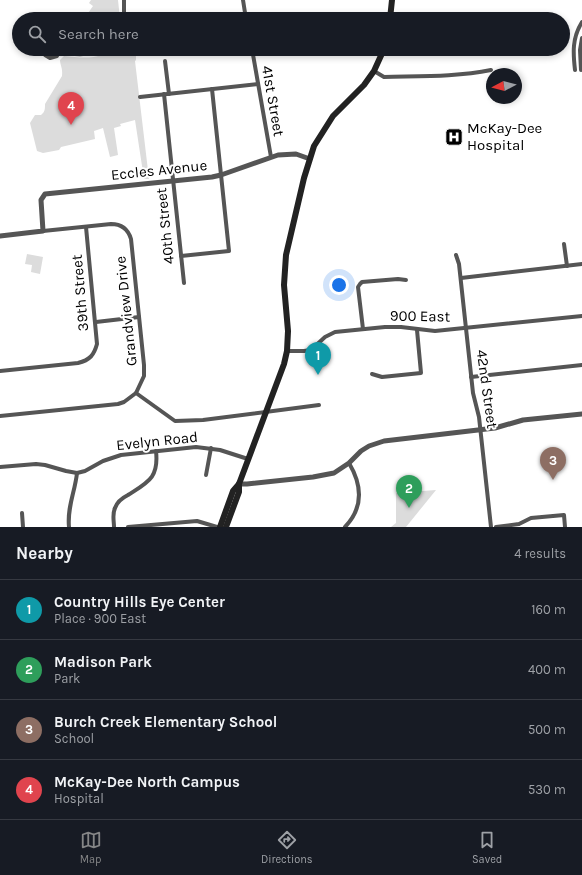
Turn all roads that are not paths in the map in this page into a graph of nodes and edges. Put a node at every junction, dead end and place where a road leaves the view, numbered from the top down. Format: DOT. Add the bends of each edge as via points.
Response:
graph roads {
  1 [pos="124,0"];
  2 [pos="243,0"];
  3 [pos="392,0"];
  4 [pos="124,12"];
  5 [pos="245,12"];
  6 [pos="391,12"];
  7 [pos="582,22"];
  8 [pos="582,38"];
  9 [pos="46,56"];
  10 [pos="57,56"];
  11 [pos="253,56"];
  12 [pos="381,56"];
  13 [pos="165,61"];
  14 [pos="575,70"];
  15 [pos="581,70"];
  16 [pos="374,71"];
  17 [pos="486,71"];
  18 [pos="258,84"];
  19 [pos="212,89"];
  20 [pos="166,94"];
  21 [pos="140,97"];
  22 [pos="271,157"];
  23 [pos="310,159"];
  24 [pos="221,175"];
  25 [pos="173,180"];
  26 [pos="86,227"];
  27 [pos="43,231"];
  28 [pos="0,236"];
  29 [pos="564,244"];
  30 [pos="456,255"];
  31 [pos="181,256"];
  32 [pos="582,264"];
  33 [pos="567,266"];
  34 [pos="461,278"];
  35 [pos="406,280"];
  36 [pos="184,283"];
  37 [pos="582,316"];
  38 [pos="139,317"];
  39 [pos="96,322"];
  40 [pos="466,328"];
  41 [pos="363,329"];
  42 [pos="417,330"];
  43 [pos="287,350"];
  44 [pos="582,365"];
  45 [pos="0,371"];
  46 [pos="372,374"];
  47 [pos="471,377"];
  48 [pos="136,393"];
  49 [pos="319,405"];
  50 [pos="266,412"];
  51 [pos="582,414"];
  52 [pos="0,416"];
  53 [pos="480,430"];
  54 [pos="211,448"];
  55 [pos="156,451"];
  56 [pos="248,459"];
  57 [pos="349,463"];
  58 [pos="0,468"];
  59 [pos="77,473"];
  60 [pos="206,475"];
  61 [pos="239,484"];
  62 [pos="22,513"];
  63 [pos="23,527"];
  64 [pos="69,527"];
  65 [pos="114,527"];
  66 [pos="128,527"];
  67 [pos="218,527"];
  68 [pos="226,527"];
  69 [pos="345,527"];
  70 [pos="491,527"];
  71 [pos="496,527"];
  72 [pos="565,527"];
  1 -- 4 [label="street"];
  2 -- 5 [label="street"];
  3 -- 6 [label="main road"];
  7 -- 14 [label="street" via="573,46"];
  8 -- 15 [label="street"];
  9 -- 10 [label="street"];
  11 -- 18 [label="street, 41st Street"];
  12 -- 16 [label="main road"];
  13 -- 20 [label="street, 40th Street"];
  16 -- 17 [label="street" via="384,77"];
  16 -- 23 [label="main road" via="364,85 333,116 314,146"];
  18 -- 19 [label="street"];
  18 -- 22 [label="street, 41st Street"];
  19 -- 20 [label="street"];
  19 -- 24 [label="street"];
  20 -- 21 [label="street"];
  20 -- 25 [label="street, 40th Street"];
  22 -- 23 [label="street, Eccles Avenue" via="289,154"];
  22 -- 24 [label="street, Eccles Avenue"];
  23 -- 43 [label="main road" via="286,255 284,285"];
  24 -- 25 [label="street, Eccles Avenue"];
  24 -- 31 [label="street" via="229,251"];
  25 -- 27 [label="street, Eccles Avenue" via="45,194 40,200"];
  25 -- 31 [label="street, 40th Street"];
  26 -- 27 [label="street"];
  26 -- 38 [label="street, Grandview Drive" via="111,224 125,228 130,239"];
  26 -- 39 [label="street, 39th Street"];
  27 -- 28 [label="street"];
  29 -- 33 [label="street"];
  30 -- 34 [label="street, 42nd Street"];
  31 -- 36 [label="street, 40th Street"];
  32 -- 33 [label="street"];
  33 -- 34 [label="street"];
  34 -- 40 [label="street, 42nd Street"];
  35 -- 41 [label="street" via="360,284 358,287"];
  37 -- 40 [label="street, 900 East"];
  38 -- 39 [label="street"];
  38 -- 48 [label="street, Grandview Drive" via="144,371"];
  39 -- 45 [label="street, 39th Street" via="97,344 88,360"];
  40 -- 42 [label="street, 900 East"];
  40 -- 47 [label="street, 42nd Street"];
  41 -- 42 [label="street, 900 East" via="401,327"];
  41 -- 43 [label="street, 900 East" via="336,332 325,337 311,350 304,352"];
  42 -- 46 [label="street" via="421,373 382,377"];
  43 -- 50 [label="main road"];
  44 -- 47 [label="street"];
  47 -- 53 [label="street, 42nd Street"];
  48 -- 50 [label="street" via="175,421"];
  48 -- 52 [label="street" via="118,404"];
  49 -- 50 [label="street"];
  50 -- 56 [label="main road"];
  51 -- 53 [label="street" via="523,420"];
  53 -- 57 [label="street" via="384,440 361,451"];
  53 -- 70 [label="street, 42nd Street"];
  54 -- 55 [label="street, Evelyn Road"];
  54 -- 56 [label="street, Evelyn Road"];
  54 -- 60 [label="street"];
  55 -- 59 [label="street, Evelyn Road" via="121,455"];
  55 -- 65 [label="street" via="154,474 146,483 119,501 114,512"];
  56 -- 61 [label="main road"];
  57 -- 61 [label="street" via="324,475"];
  57 -- 69 [label="street" via="356,475 359,498 351,521"];
  58 -- 59 [label="street" via="36,464"];
  59 -- 64 [label="street" via="76,487 70,505"];
  61 -- 67 [label="main road" via="233,490"];
  61 -- 68 [label="main road" via="239,492"];
  62 -- 63 [label="street"];
  66 -- 67 [label="street" via="192,521"];
  71 -- 72 [label="street" via="519,524 531,518 564,515"];
}
